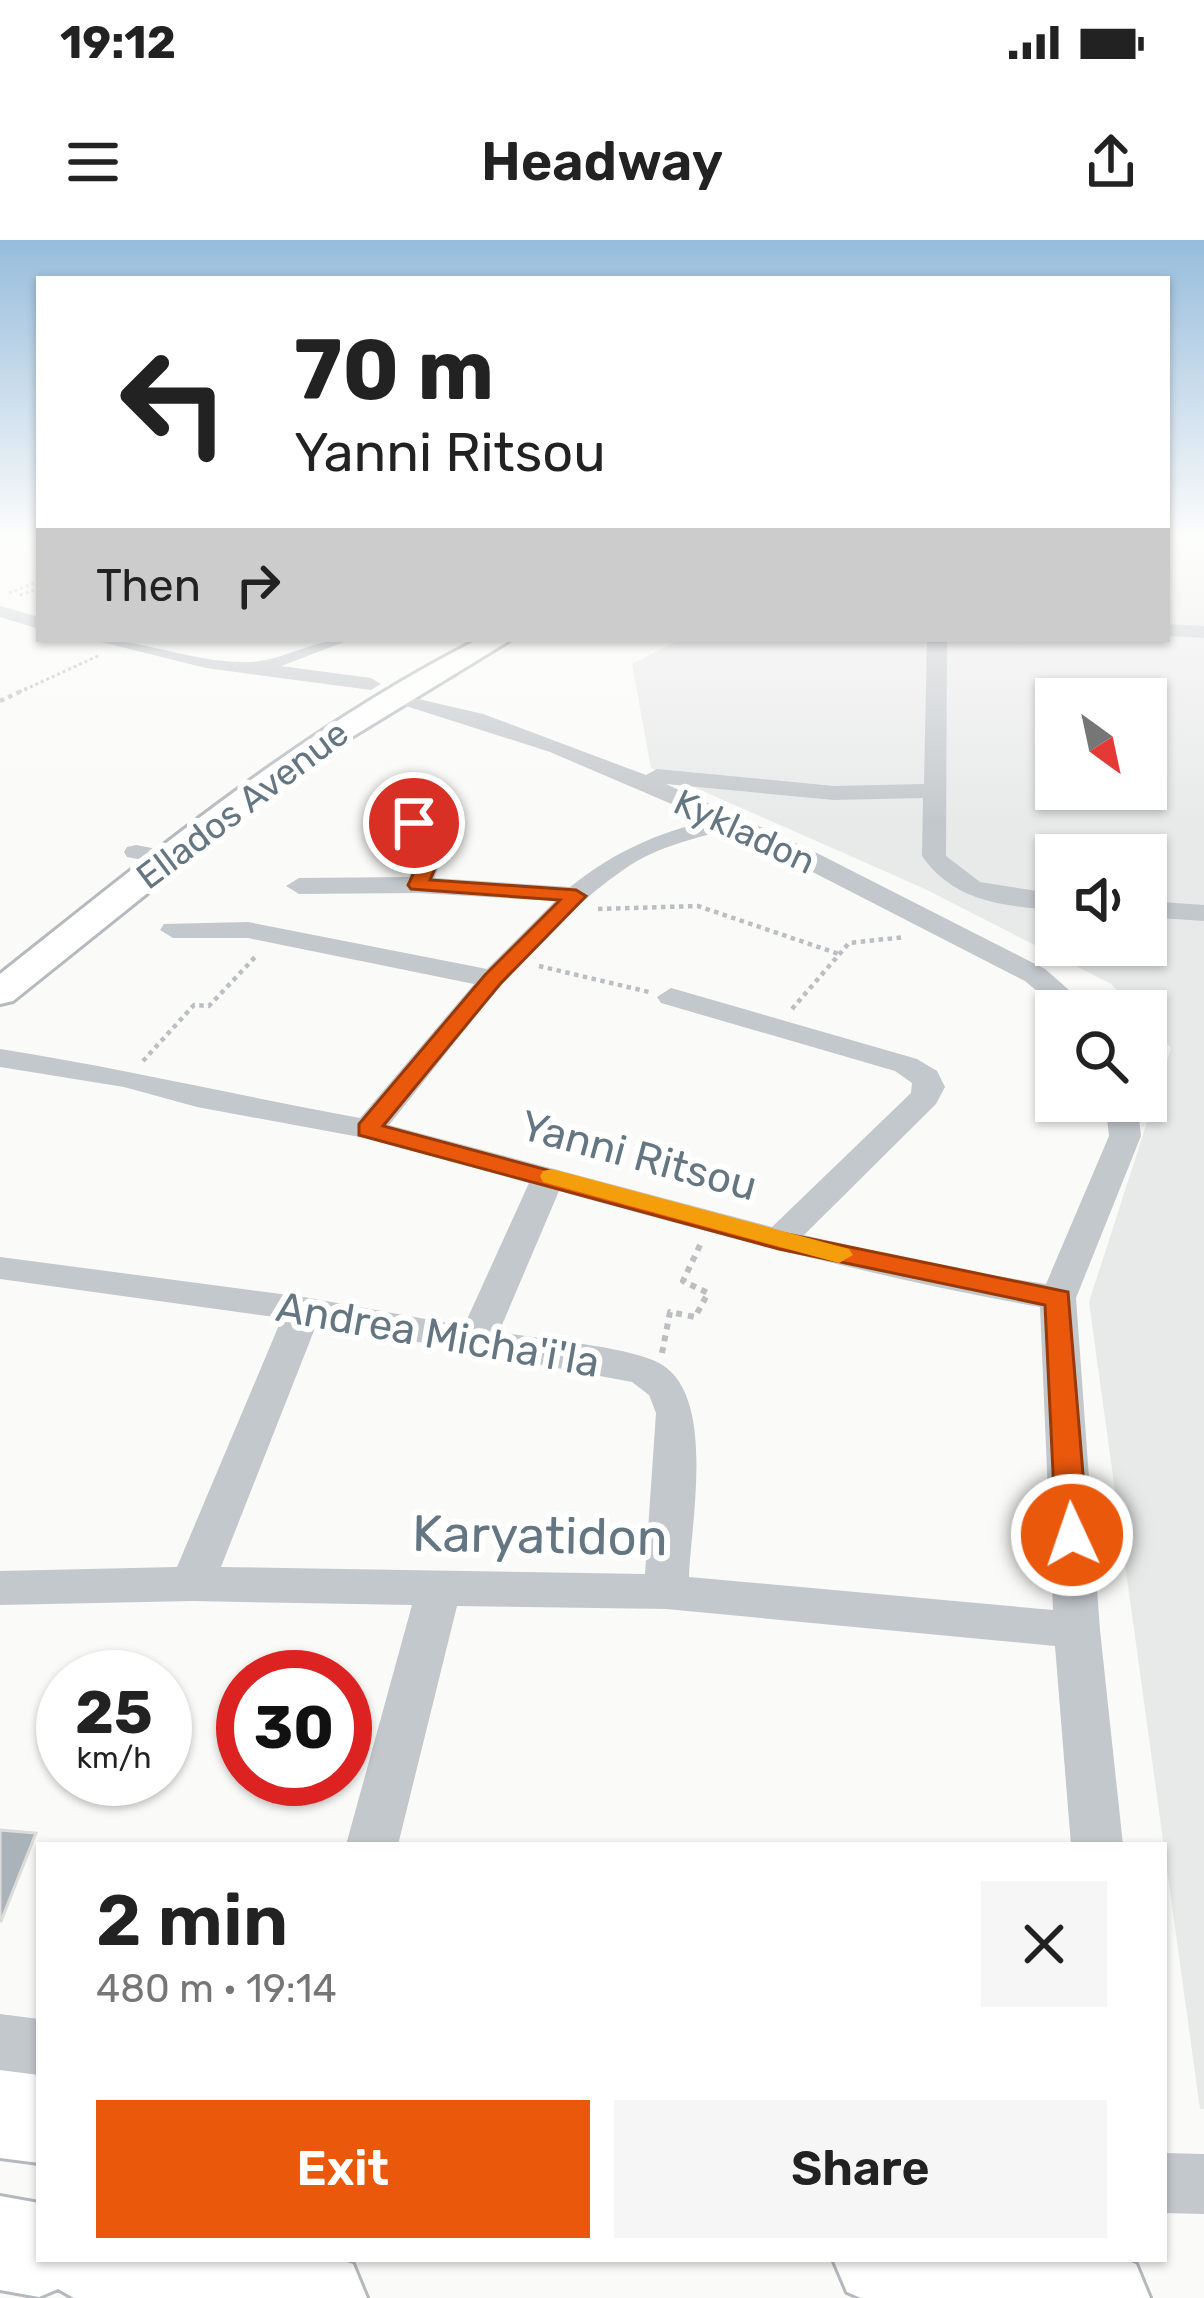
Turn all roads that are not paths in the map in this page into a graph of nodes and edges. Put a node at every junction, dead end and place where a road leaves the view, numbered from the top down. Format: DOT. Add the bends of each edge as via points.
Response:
graph roads {
  1 [pos="115,642"];
  2 [pos="333,642"];
  3 [pos="458,642"];
  4 [pos="493,642"];
  5 [pos="937,642"];
  6 [pos="252,669"];
  7 [pos="381,689"];
  8 [pos="622,776"];
  9 [pos="400,782"];
  10 [pos="934,791"];
  11 [pos="729,822"];
  12 [pos="136,852"];
  13 [pos="169,858"];
  14 [pos="418,885"];
  15 [pos="299,886"];
  16 [pos="1035,899"];
  17 [pos="570,901"];
  18 [pos="1167,910"];
  19 [pos="1204,913"];
  20 [pos="173,930"];
  21 [pos="0,957"];
  22 [pos="502,969"];
  23 [pos="1053,990"];
  24 [pos="0,993"];
  25 [pos="670,997"];
  26 [pos="0,1058"];
  27 [pos="0,1075"];
  28 [pos="196,1098"];
  29 [pos="1123,1122"];
  30 [pos="368,1130"];
  31 [pos="549,1175"];
  32 [pos="779,1240"];
  33 [pos="0,1268"];
  34 [pos="1058,1298"];
  35 [pos="304,1309"];
  36 [pos="477,1340"];
  37 [pos="192,1584"];
  38 [pos="0,1588"];
  39 [pos="438,1591"];
  40 [pos="666,1592"];
  41 [pos="1077,1630"];
  42 [pos="373,1842"];
  43 [pos="1097,1842"];
  44 [pos="0,2042"];
  45 [pos="36,2047"];
  46 [pos="0,2114"];
  47 [pos="36,2119"];
  48 [pos="1167,2183"];
  49 [pos="1204,2184"];
  50 [pos="0,2243"];
  51 [pos="36,2249"];
  52 [pos="110,2262"];
  53 [pos="897,2262"];
  54 [pos="320,2298"];
  55 [pos="1102,2298"];
  1 -- 6 [label="street, Kykladon"];
  2 -- 6 [label="street"];
  3 -- 7 [label="main road, Ellados Avenue"];
  4 -- 7 [label="main road, Ellados Avenue"];
  5 -- 10 [label="street"];
  6 -- 7 [label="street, Kykladon"];
  7 -- 8 [label="street, Kykladon"];
  7 -- 12 [label="main road, Ellados Avenue" via="235,776"];
  7 -- 13 [label="main road, Ellados Avenue"];
  8 -- 10 [label="street" via="834,793"];
  8 -- 11 [label="street, Kykladon"];
  9 -- 14 [label="street" via="428,864"];
  10 -- 16 [label="street" via="934,856 947,879"];
  11 -- 17 [label="street" via="634,854"];
  11 -- 23 [label="street, Kykladon"];
  12 -- 13 [label="street"];
  12 -- 21 [label="main road, Ellados Avenue"];
  13 -- 24 [label="main road, Ellados Avenue"];
  14 -- 15 [label="street"];
  14 -- 17 [label="street"];
  17 -- 22 [label="street"];
  18 -- 19 [label="street"];
  20 -- 22 [label="street" via="248,930"];
  22 -- 30 [label="street"];
  25 -- 32 [label="street" via="906,1065 926,1078 926,1097"];
  26 -- 28 [label="street, Yanni Ritsou"];
  27 -- 28 [label="street, Yanni Ritsou"];
  28 -- 30 [label="street, Yanni Ritsou"];
  29 -- 34 [label="street" via="1125,1136"];
  30 -- 31 [label="street, Yanni Ritsou"];
  31 -- 32 [label="street, Yanni Ritsou"];
  31 -- 36 [label="street"];
  32 -- 34 [label="street, Yanni Ritsou"];
  33 -- 35 [label="street, Andrea Micha'i'la"];
  34 -- 41 [label="street"];
  35 -- 36 [label="street, Andrea Micha'i'la"];
  35 -- 37 [label="street"];
  36 -- 40 [label="street, Andrea Micha'i'la" via="626,1366 657,1380 676,1413"];
  37 -- 38 [label="street, Karyatidon"];
  37 -- 39 [label="street, Karyatidon"];
  39 -- 40 [label="street, Karyatidon"];
  39 -- 42 [label="street"];
  40 -- 41 [label="street, Karyatidon"];
  41 -- 43 [label="street"];
  44 -- 45 [label="street"];
  46 -- 47 [label="highway"];
  48 -- 49 [label="street"];
  50 -- 51 [label="highway"];
  52 -- 54 [label="highway"];
  53 -- 55 [label="highway"];
}
